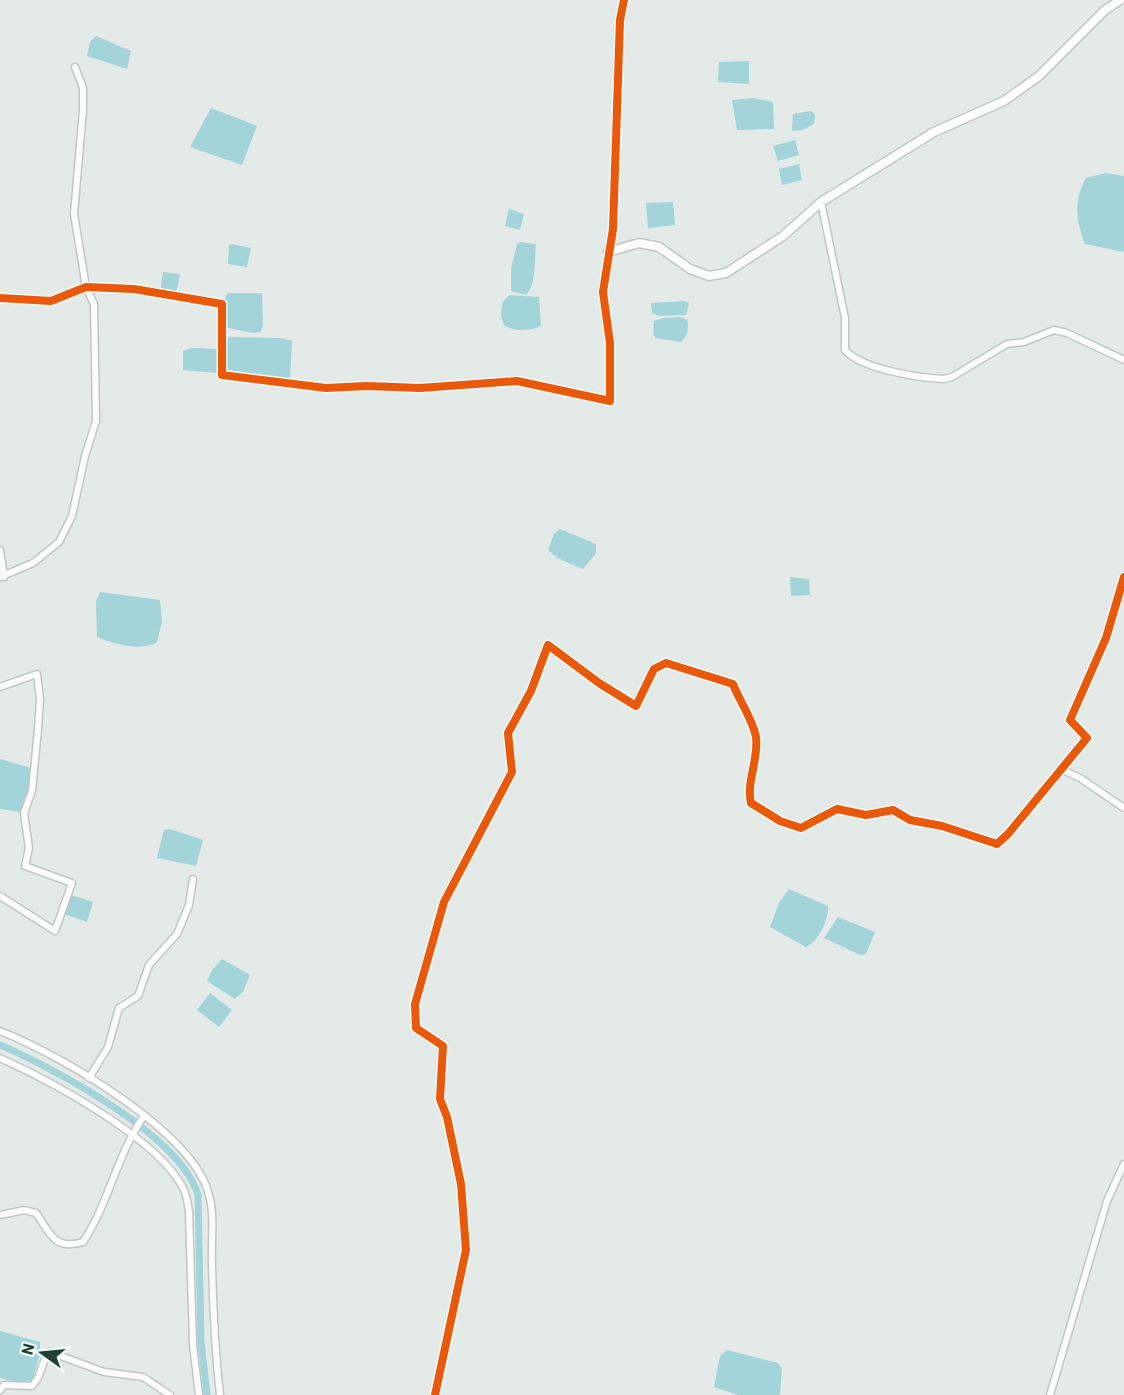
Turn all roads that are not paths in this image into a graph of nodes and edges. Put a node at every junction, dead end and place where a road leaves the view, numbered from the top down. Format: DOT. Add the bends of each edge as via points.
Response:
graph roads {
  1 [pos="624,0"];
  2 [pos="1120,0"];
  3 [pos="75,67"];
  4 [pos="821,202"];
  5 [pos="608,252"];
  6 [pos="86,287"];
  7 [pos="0,298"];
  8 [pos="1124,360"];
  9 [pos="0,550"];
  10 [pos="2,577"];
  11 [pos="1124,577"];
  12 [pos="0,687"];
  13 [pos="1063,770"];
  14 [pos="1124,808"];
  15 [pos="193,879"];
  16 [pos="0,896"];
  17 [pos="0,1031"];
  18 [pos="0,1058"];
  19 [pos="89,1078"];
  20 [pos="144,1116"];
  21 [pos="131,1135"];
  22 [pos="1123,1169"];
  23 [pos="0,1215"];
  24 [pos="0,1390"];
  25 [pos="170,1395"];
  26 [pos="199,1395"];
  27 [pos="220,1395"];
  28 [pos="435,1395"];
  29 [pos="1050,1395"];
  1 -- 5 [label="street" via="620,20 613,229"];
  2 -- 4 [label="street" via="1039,76 1004,101 934,132"];
  3 -- 6 [label="street" via="83,88 83,110 74,214"];
  4 -- 5 [label="street" via="783,236 726,273 710,276 690,269 659,247 639,243"];
  4 -- 8 [label="street" via="845,318 845,350 856,361 882,370 944,379 1007,344 1054,330"];
  5 -- 6 [label="street" via="603,292 610,343 610,401 518,381 420,388 326,388 222,375 222,304 134,289"];
  6 -- 7 [label="street" via="51,302"];
  6 -- 10 [label="street" via="94,304 96,421 72,516 59,542 33,563"];
  9 -- 10 [label="street"];
  11 -- 13 [label="street" via="1106,638 1070,720 1087,738"];
  12 -- 16 [label="street" via="37,674 39,719 32,791 24,813 29,848 25,866 72,883 56,931"];
  13 -- 14 [label="street"];
  13 -- 28 [label="street" via="997,844 910,820 893,810 866,814 837,809 801,828 780,821 751,803 748,791 756,736 733,684 666,663 654,669 636,706 548,645 531,691 508,733 512,772 444,902 415,1004 416,1028 443,1046 440,1099 461,1184 466,1250"];
  15 -- 19 [label="street" via="184,922 149,965 138,996 119,1008 108,1047"];
  17 -- 19 [label="street"];
  18 -- 21 [label="street" via="39,1077"];
  19 -- 20 [label="street"];
  20 -- 21 [label="street"];
  20 -- 27 [label="street" via="190,1157 200,1170 210,1198 214,1342"];
  21 -- 23 [label="street" via="83,1242 64,1244 54,1240 36,1213 24,1210"];
  21 -- 26 [label="street" via="164,1163 185,1191 189,1212 191,1323"];
  22 -- 29 [label="street" via="1107,1201"];
  24 -- 25 [label="street" via="4,1385 32,1386 50,1352 104,1372 143,1377"];
}
